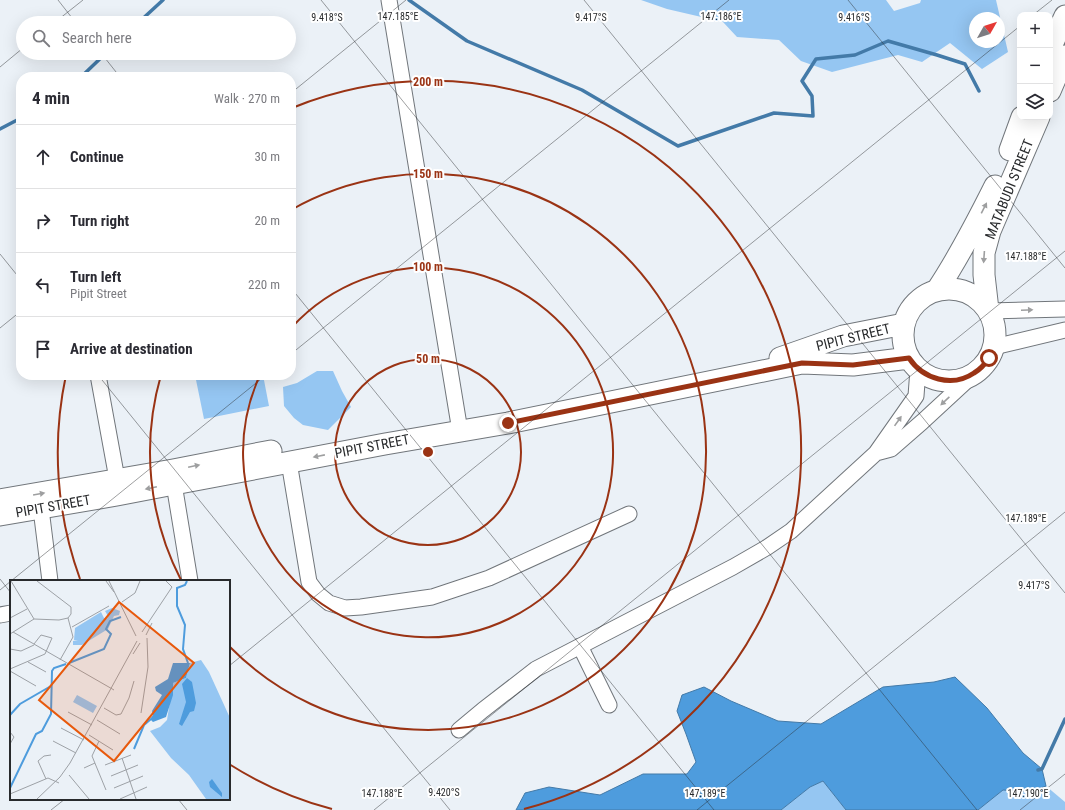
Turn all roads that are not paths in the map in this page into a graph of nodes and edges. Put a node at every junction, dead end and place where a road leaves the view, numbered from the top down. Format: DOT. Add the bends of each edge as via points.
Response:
graph roads {
  1 [pos="390,7"];
  2 [pos="1065,16"];
  3 [pos="1050,48"];
  4 [pos="1065,56"];
  5 [pos="1053,84"];
  6 [pos="1021,120"];
  7 [pos="1038,120"];
  8 [pos="937,290"];
  9 [pos="1065,309"];
  10 [pos="988,310"];
  11 [pos="904,324"];
  12 [pos="1065,330"];
  13 [pos="994,347"];
  14 [pos="913,363"];
  15 [pos="974,374"];
  16 [pos="99,380"];
  17 [pos="459,424"];
  18 [pos="876,453"];
  19 [pos="288,462"];
  20 [pos="117,479"];
  21 [pos="174,484"];
  22 [pos="0,500"];
  23 [pos="41,509"];
  24 [pos="629,514"];
  25 [pos="0,515"];
  26 [pos="50,580"];
  27 [pos="190,580"];
  28 [pos="10,613"];
  29 [pos="0,614"];
  30 [pos="580,646"];
  31 [pos="609,705"];
  32 [pos="460,730"];
  1 -- 17 [label="street"];
  2 -- 3 [label="main road"];
  4 -- 5 [label="main road"];
  8 -- 6 [label="main road, MATABUDI STREET, one-way" via="951,270 1000,177"];
  7 -- 10 [label="main road, MATABUDI STREET, one-way" via="990,231 984,253"];
  8 -- 10 [label="main road" via="948,288 971,294"];
  8 -- 11 [label="main road" via="916,302 908,312"];
  10 -- 9 [label="street, one-way"];
  10 -- 13 [label="main road" via="994,322"];
  11 -- 14 [label="main road" via="904,347"];
  11 -- 17 [label="main road, PIPIT STREET" via="843,336 780,358"];
  12 -- 13 [label="street"];
  13 -- 15 [label="main road" via="983,367"];
  14 -- 15 [label="main road" via="930,377 945,381 960,380"];
  14 -- 17 [label="main road, PIPIT STREET" via="802,363 508,423"];
  18 -- 14 [label="street, one-way" via="916,396"];
  15 -- 18 [label="street, one-way" via="891,449"];
  16 -- 20 [label="street"];
  17 -- 19 [label="main road, PIPIT STREET, one-way"];
  20 -- 17 [label="main road, PIPIT STREET, one-way" via="374,431"];
  18 -- 30 [label="street" via="791,531 766,548"];
  19 -- 21 [label="main road, PIPIT STREET"];
  19 -- 24 [label="street" via="309,582 329,603 345,608 432,597 489,578"];
  22 -- 20 [label="main road, PIPIT STREET, one-way"];
  21 -- 23 [label="main road, PIPIT STREET, one-way"];
  21 -- 27 [label="street"];
  23 -- 25 [label="main road, PIPIT STREET"];
  23 -- 26 [label="street"];
  28 -- 29 [label="street"];
  30 -- 31 [label="street"];
  30 -- 32 [label="street" via="536,669"];
}
